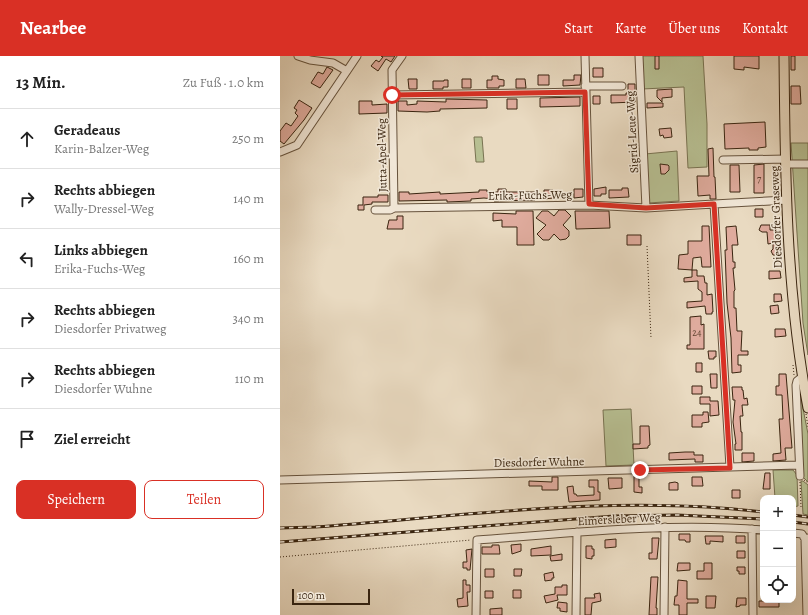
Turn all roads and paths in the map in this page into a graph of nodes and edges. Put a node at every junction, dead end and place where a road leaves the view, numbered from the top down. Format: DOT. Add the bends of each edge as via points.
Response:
graph roads {
  1 [pos="298,56"];
  2 [pos="357,56"];
  3 [pos="402,56"];
  4 [pos="585,56"];
  5 [pos="639,56"];
  6 [pos="784,56"];
  7 [pos="347,70"];
  8 [pos="622,86"];
  9 [pos="585,89"];
  10 [pos="392,95"];
  11 [pos="280,152"];
  12 [pos="723,160"];
  13 [pos="786,161"];
  14 [pos="808,164"];
  15 [pos="787,200"];
  16 [pos="589,204"];
  17 [pos="714,204"];
  18 [pos="394,208"];
  19 [pos="646,208"];
  20 [pos="375,210"];
  21 [pos="648,246"];
  22 [pos="651,338"];
  23 [pos="802,377"];
  24 [pos="808,408"];
  25 [pos="799,465"];
  26 [pos="730,468"];
  27 [pos="802,478"];
  28 [pos="280,480"];
  29 [pos="808,483"];
  30 [pos="801,507"];
  31 [pos="665,527"];
  32 [pos="752,529"];
  33 [pos="760,530"];
  34 [pos="577,532"];
  35 [pos="796,533"];
  36 [pos="806,538"];
  37 [pos="477,540"];
  38 [pos="280,557"];
  39 [pos="476,615"];
  40 [pos="576,615"];
  41 [pos="664,615"];
  42 [pos="753,615"];
  43 [pos="807,615"];
  1 -- 7 [label="street" via="333,63"];
  2 -- 7 [label="street"];
  3 -- 10 [label="street, Jutta-Apel-Weg" via="392,70"];
  4 -- 9 [label="street"];
  5 -- 19 [label="street, Sigrid-Leue-Weg"];
  6 -- 13 [label="main road, Diesdorfer Graseweg"];
  7 -- 11 [label="street" via="297,145"];
  8 -- 9 [label="street"];
  9 -- 10 [label="street"];
  9 -- 16 [label="street"];
  10 -- 18 [label="street, Jutta-Apel-Weg"];
  12 -- 13 [label="street"];
  13 -- 14 [label="street"];
  13 -- 15 [label="main road, Diesdorfer Graseweg"];
  15 -- 17 [label="street, Erika-Fuchs-Weg"];
  15 -- 23 [label="main road, Diesdorfer Graseweg" via="792,291"];
  16 -- 18 [label="street, Erika-Fuchs-Weg"];
  16 -- 19 [label="street, Erika-Fuchs-Weg"];
  17 -- 19 [label="street, Erika-Fuchs-Weg"];
  17 -- 26 [label="street"];
  18 -- 20 [label="street, Erika-Fuchs-Weg"];
  21 -- 22 [label="path"];
  23 -- 24 [label="main road, Diesdorfer Graseweg"];
  23 -- 25 [label="street, Diesdorfer Graseweg" via="796,385"];
  25 -- 26 [label="street, Diesdorfer Wuhne"];
  25 -- 27 [label="street, Diesdorfer Graseweg"];
  26 -- 28 [label="street, Diesdorfer Wuhne"];
  27 -- 29 [label="path"];
  27 -- 30 [label="path"];
  31 -- 32 [label="street, Eimersleber Weg"];
  31 -- 34 [label="street, Eimersleber Weg"];
  31 -- 41 [label="street"];
  32 -- 33 [label="street, Eimersleber Weg"];
  32 -- 42 [label="street"];
  34 -- 37 [label="street, Eimersleber Weg"];
  34 -- 40 [label="street"];
  35 -- 36 [label="street"];
  36 -- 43 [label="street"];
  37 -- 38 [label="path"];
  37 -- 39 [label="street"];
}
